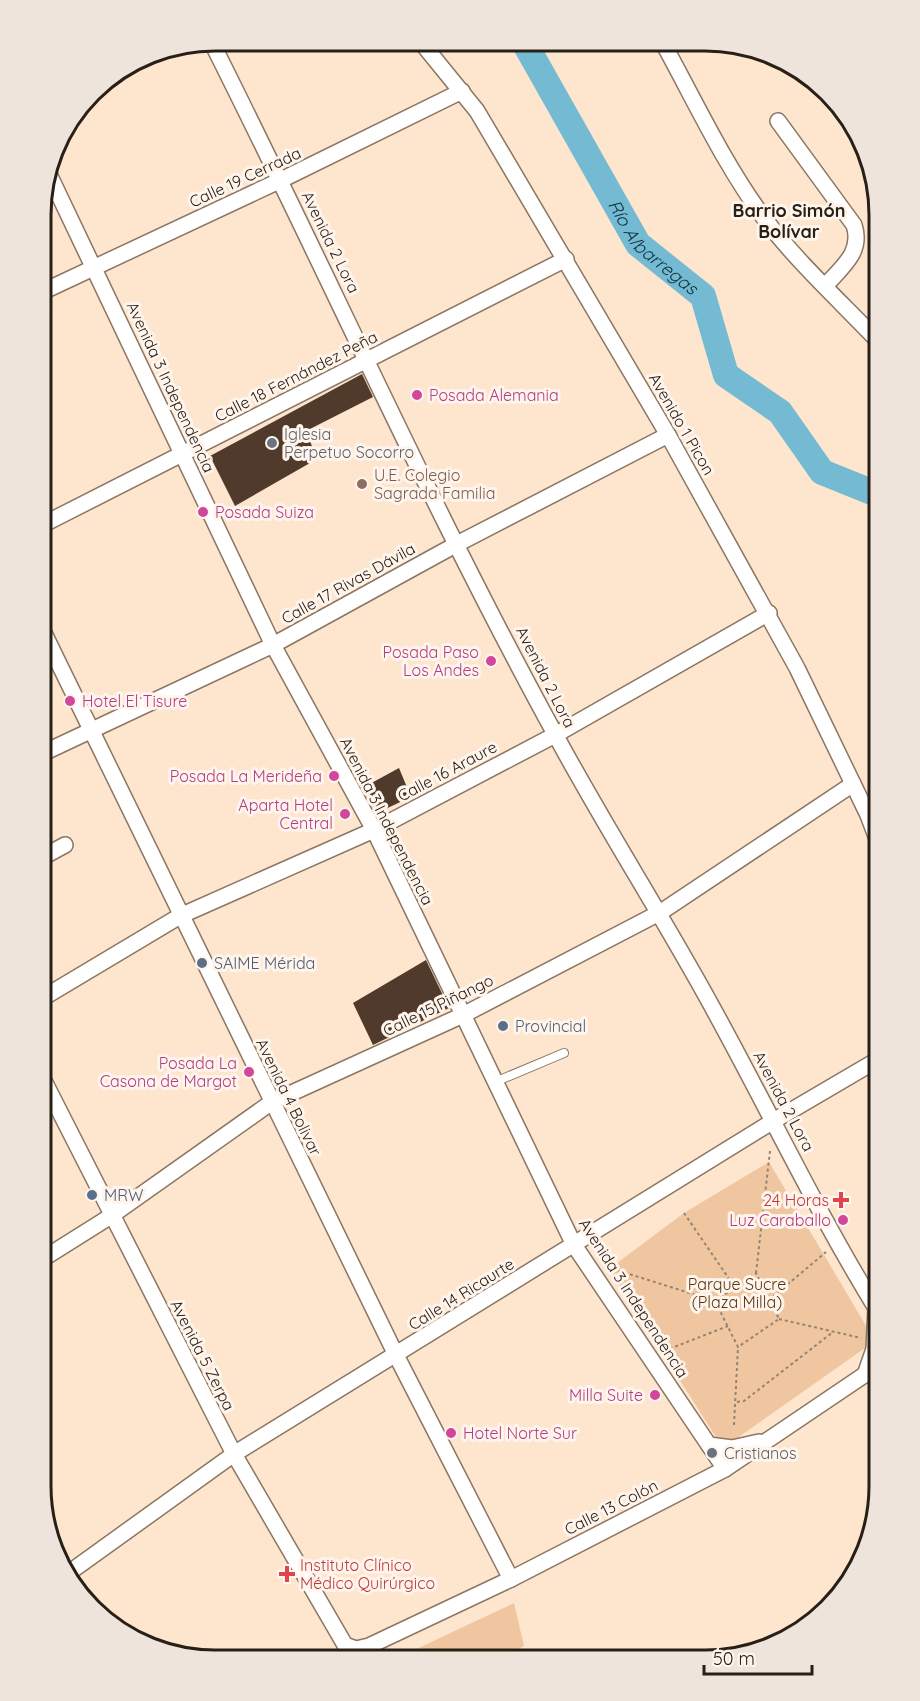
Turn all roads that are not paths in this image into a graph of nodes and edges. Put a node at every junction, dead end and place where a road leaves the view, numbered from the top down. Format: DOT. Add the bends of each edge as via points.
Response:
graph roads {
  1 [pos="217,51"];
  2 [pos="429,51"];
  3 [pos="668,51"];
  4 [pos="462,91"];
  5 [pos="778,121"];
  6 [pos="281,180"];
  7 [pos="54,184"];
  8 [pos="566,258"];
  9 [pos="95,267"];
  10 [pos="825,286"];
  11 [pos="51,288"];
  12 [pos="869,332"];
  13 [pos="368,360"];
  14 [pos="668,435"];
  15 [pos="182,454"];
  16 [pos="51,520"];
  17 [pos="457,544"];
  18 [pos="769,613"];
  19 [pos="273,645"];
  20 [pos="51,648"];
  21 [pos="89,730"];
  22 [pos="555,735"];
  23 [pos="51,749"];
  24 [pos="853,784"];
  25 [pos="869,821"];
  26 [pos="374,830"];
  27 [pos="65,844"];
  28 [pos="51,852"];
  29 [pos="661,912"];
  30 [pos="180,916"];
  31 [pos="51,993"];
  32 [pos="463,1015"];
  33 [pos="564,1053"];
  34 [pos="869,1065"];
  35 [pos="495,1082"];
  36 [pos="51,1095"];
  37 [pos="272,1102"];
  38 [pos="775,1120"];
  39 [pos="111,1216"];
  40 [pos="574,1245"];
  41 [pos="51,1254"];
  42 [pos="869,1298"];
  43 [pos="396,1355"];
  44 [pos="869,1361"];
  45 [pos="869,1372"];
  46 [pos="865,1375"];
  47 [pos="772,1437"];
  48 [pos="709,1444"];
  49 [pos="234,1454"];
  50 [pos="725,1469"];
  51 [pos="74,1569"];
  52 [pos="511,1579"];
  53 [pos="345,1645"];
  1 -- 6 [label="street, Avenida 2 Lora"];
  2 -- 4 [label="street, Avenido 1 Picon"];
  3 -- 10 [label="street" via="763,216"];
  4 -- 6 [label="street, Calle 19 Cerrada"];
  4 -- 8 [label="street, Avenido 1 Picon"];
  5 -- 10 [label="street" via="858,236 855,251"];
  6 -- 9 [label="street, Calle 19 Cerrada"];
  6 -- 13 [label="street, Avenida 2 Lora"];
  7 -- 9 [label="street, Avenida 3 Independencia"];
  8 -- 13 [label="street, Calle 18 Fernández Peña"];
  8 -- 14 [label="street, Avenido 1 Picon"];
  9 -- 11 [label="street, Calle 19 Cerrada"];
  9 -- 15 [label="street, Avenida 3 Independencia"];
  10 -- 12 [label="street"];
  13 -- 15 [label="street, Calle 18 Fernández Peña"];
  13 -- 17 [label="street, Avenida 2 Lora"];
  14 -- 17 [label="street, Calle 17 Rivas Dávila"];
  14 -- 18 [label="street, Avenido 1 Picon"];
  15 -- 16 [label="street, Calle 18 Fernández Peña"];
  15 -- 19 [label="street, Avenida 3 Independencia"];
  17 -- 19 [label="street, Calle 17 Rivas Dávila"];
  17 -- 22 [label="street, Avenida 2 Lora"];
  18 -- 22 [label="street, Calle 16 Araure"];
  18 -- 24 [label="street, Avenido 1 Picon"];
  19 -- 21 [label="street, Calle 17 Rivas Dávila"];
  19 -- 26 [label="street, Avenida 3 Independencia"];
  20 -- 21 [label="street, Avenida 4 Bolivar"];
  21 -- 23 [label="street, Calle 17 Rivas Dávila"];
  21 -- 30 [label="street, Avenida 4 Bolivar"];
  22 -- 26 [label="street, Calle 16 Araure"];
  22 -- 29 [label="street, Avenida 2 Lora"];
  24 -- 25 [label="street, Avenido 1 Picon"];
  24 -- 29 [label="street, Calle 15 Piñango"];
  26 -- 30 [label="street, Calle 16 Araure"];
  26 -- 32 [label="street, Avenida 3 Independencia"];
  27 -- 28 [label="street"];
  29 -- 32 [label="street, Calle 15 Piñango"];
  29 -- 38 [label="street, Avenida 2 Lora"];
  30 -- 31 [label="street, Calle 16 Araure"];
  30 -- 37 [label="street, Avenida 4 Bolivar"];
  32 -- 35 [label="street, Avenida 3 Independencia"];
  32 -- 37 [label="street, Calle 15 Piñango"];
  33 -- 35 [label="lane"];
  34 -- 38 [label="street, Calle 14 Ricaurte"];
  35 -- 40 [label="street, Avenida 3 Independencia"];
  36 -- 39 [label="street, Avenida 5 Zerpa"];
  37 -- 39 [label="street, Calle 15 Piñango"];
  37 -- 43 [label="street, Avenida 4 Bolivar"];
  38 -- 40 [label="street, Calle 14 Ricaurte"];
  38 -- 42 [label="street, Avenida 2 Lora" via="836,1244"];
  39 -- 41 [label="street, Calle 15 Piñango"];
  39 -- 49 [label="street, Avenida 5 Zerpa"];
  40 -- 43 [label="street, Calle 14 Ricaurte"];
  40 -- 48 [label="street, Avenida 3 Independencia"];
  43 -- 49 [label="street, Calle 14 Ricaurte"];
  43 -- 52 [label="street, Avenida 4 Bolivar"];
  44 -- 46 [label="street"];
  45 -- 46 [label="street, Calle 13 Colón"];
  46 -- 47 [label="street, Calle 13 Colón"];
  47 -- 48 [label="street" via="742,1447"];
  47 -- 50 [label="street, Calle 13 Colón"];
  48 -- 50 [label="street, Avenida 3 Independencia"];
  49 -- 51 [label="street, Calle 14 Ricaurte"];
  49 -- 53 [label="street, Avenida 5 Zerpa"];
  50 -- 52 [label="street, Calle 13 Colón"];
  52 -- 53 [label="street, Calle 13 Colón" via="369,1646 356,1649"];
}
